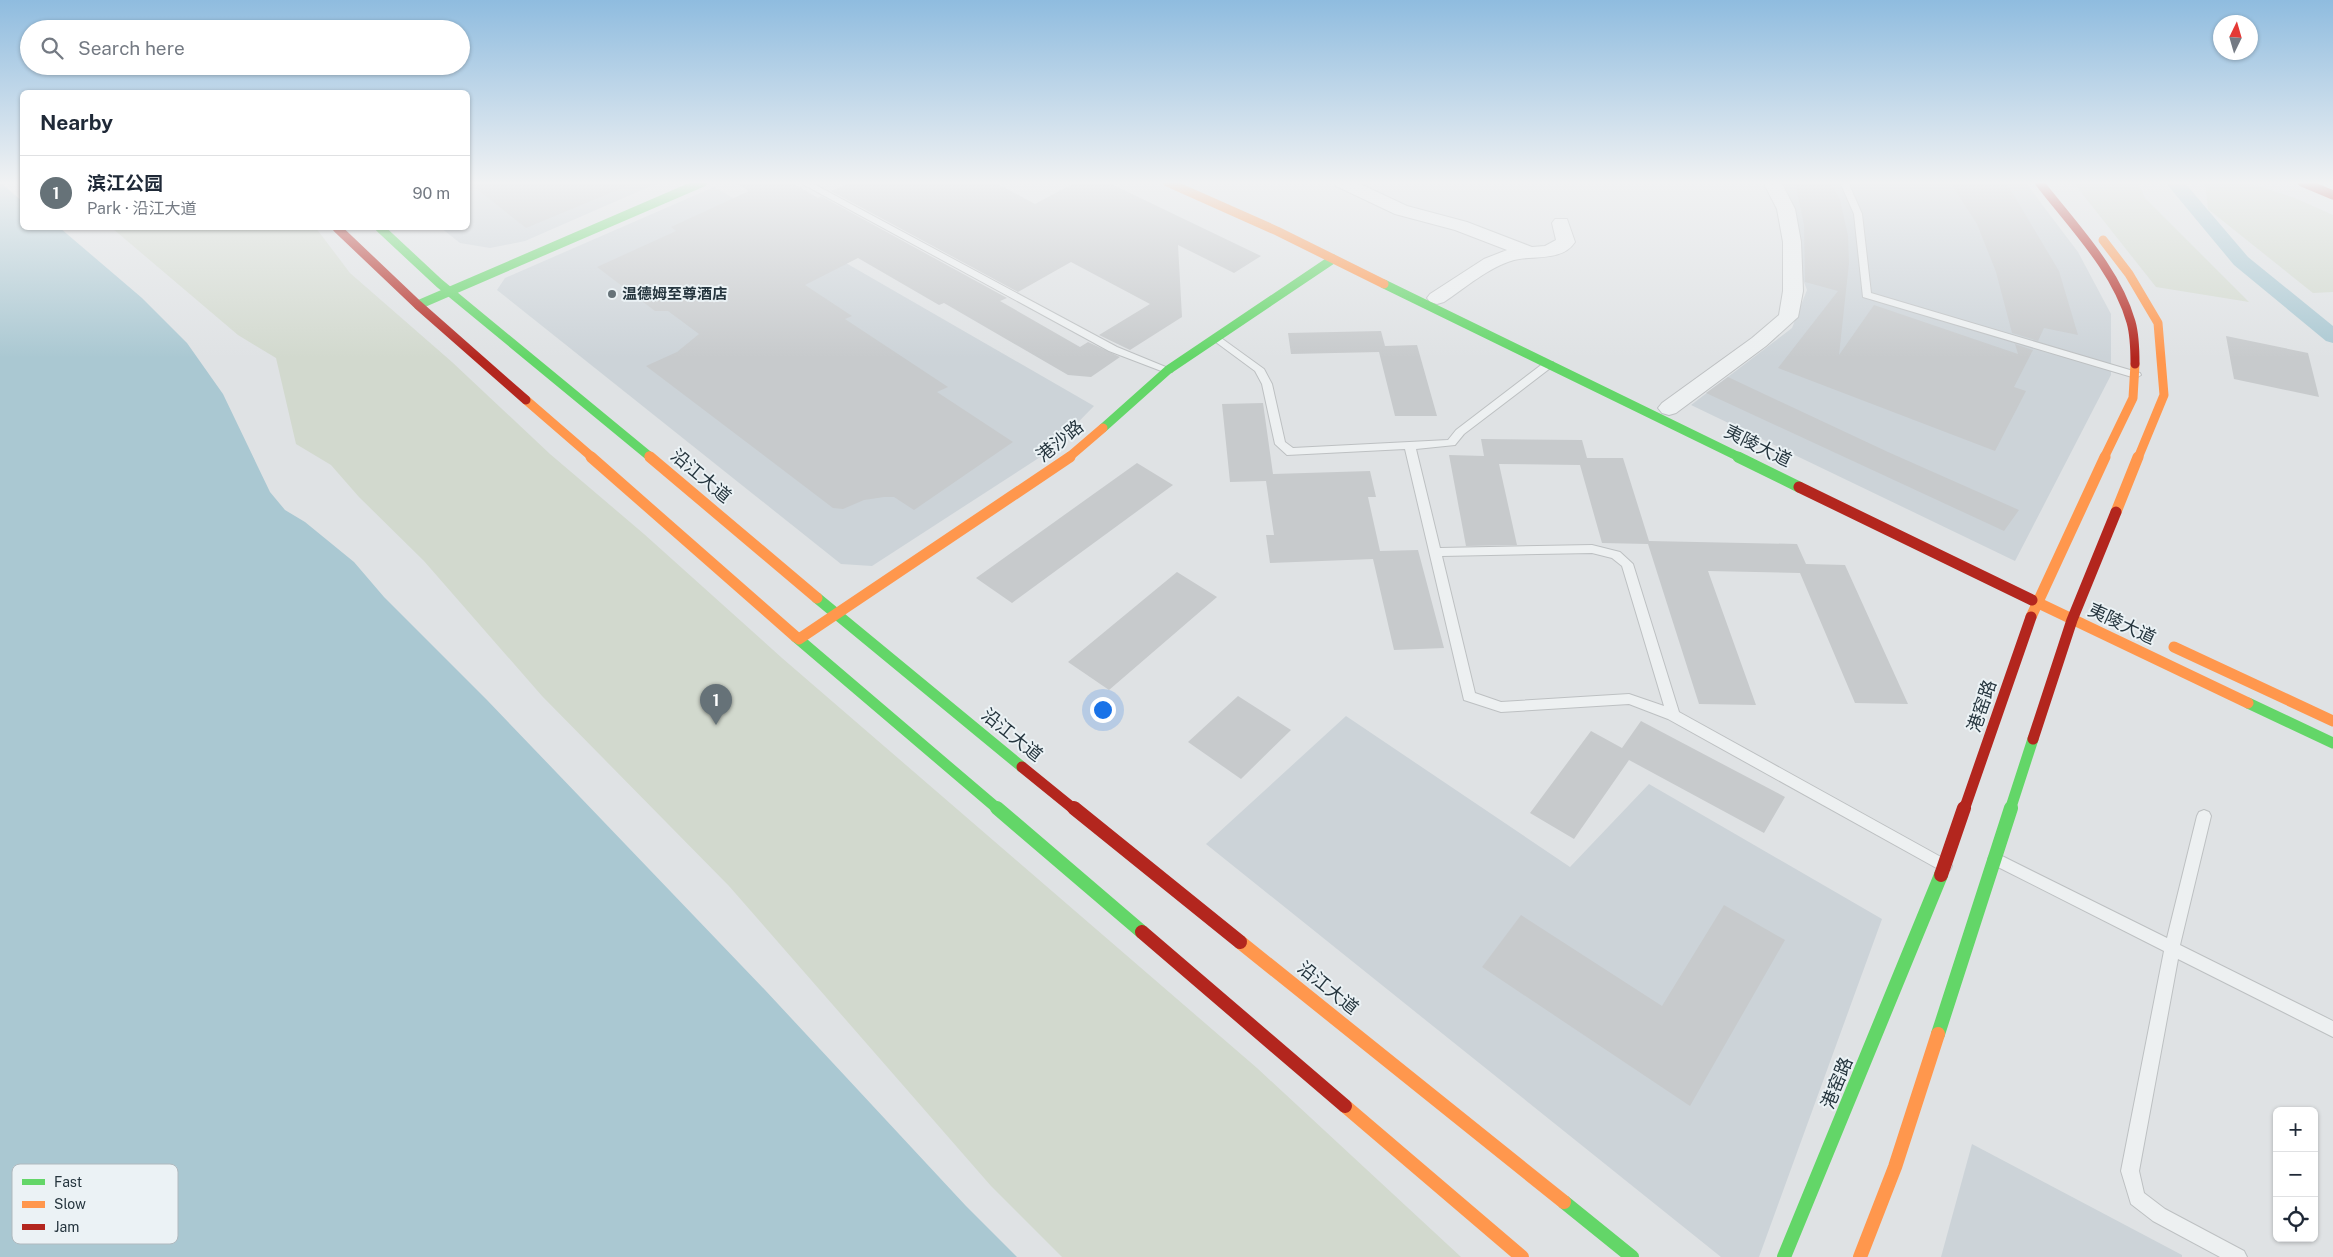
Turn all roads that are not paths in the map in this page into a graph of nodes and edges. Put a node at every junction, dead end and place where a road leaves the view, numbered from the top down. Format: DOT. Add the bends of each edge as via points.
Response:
graph roads {
  1 [pos="350,241"];
  2 [pos="393,241"];
  3 [pos="541,241"];
  4 [pos="568,241"];
  5 [pos="912,241"];
  6 [pos="1296,241"];
  7 [pos="1316,241"];
  8 [pos="1498,241"];
  9 [pos="1566,241"];
  10 [pos="1792,241"];
  11 [pos="1861,241"];
  12 [pos="2082,241"];
  13 [pos="2104,241"];
  14 [pos="1530,253"];
  15 [pos="1333,259"];
  16 [pos="439,284"];
  17 [pos="449,292"];
  18 [pos="408,296"];
  19 [pos="1437,298"];
  20 [pos="418,305"];
  21 [pos="1216,338"];
  22 [pos="1562,358"];
  23 [pos="1549,364"];
  24 [pos="1168,370"];
  25 [pos="2136,375"];
  26 [pos="1669,408"];
  27 [pos="1410,446"];
  28 [pos="1435,552"];
  29 [pos="2037,601"];
  30 [pos="836,614"];
  31 [pos="2072,620"];
  32 [pos="799,639"];
  33 [pos="2166,643"];
  34 [pos="1674,714"];
  35 [pos="2333,721"];
  36 [pos="2333,743"];
  37 [pos="2204,816"];
  38 [pos="1995,859"];
  39 [pos="1945,866"];
  40 [pos="2172,948"];
  41 [pos="2333,1029"];
  42 [pos="1522,1257"];
  43 [pos="1632,1257"];
  44 [pos="1784,1257"];
  45 [pos="1860,1257"];
  46 [pos="2238,1257"];
  1 -- 18 [label="main road"];
  2 -- 16 [label="main road, 沿江大道"];
  3 -- 16 [label="main road"];
  4 -- 17 [label="main road"];
  5 -- 24 [label="lane" via="1113,349"];
  6 -- 15 [label="main road, 夷陵大道"];
  7 -- 19 [label="main road"];
  8 -- 14 [label="street"];
  9 -- 14 [label="street" via="1549,251"];
  10 -- 26 [label="street" via="1793,291 1788,317"];
  11 -- 25 [label="lane" via="1866,295"];
  12 -- 25 [label="main road, 港窑路" via="2106,273 2130,320"];
  13 -- 31 [label="main road" via="2130,274 2158,323 2164,395"];
  14 -- 19 [label="street" via="1511,255 1491,263"];
  15 -- 21 [label="main road, 港沙路"];
  15 -- 23 [label="main road, 夷陵大道"];
  16 -- 17 [label="main road, 沿江大道"];
  16 -- 18 [label="main road"];
  17 -- 20 [label="main road"];
  17 -- 30 [label="main road, 沿江大道"];
  18 -- 20 [label="main road"];
  19 -- 22 [label="main road"];
  20 -- 32 [label="main road"];
  21 -- 24 [label="main road, 港沙路"];
  21 -- 27 [label="lane" via="1259,369 1267,384 1280,444 1291,452"];
  23 -- 27 [label="lane" via="1460,432 1451,443"];
  23 -- 29 [label="main road, 夷陵大道"];
  24 -- 30 [label="main road, 港沙路" via="1062,464"];
  25 -- 29 [label="main road, 港窑路" via="2132,398"];
  27 -- 28 [label="lane"];
  28 -- 34 [label="lane" via="1592,549 1616,555 1627,564"];
  28 -- 34 [label="lane" via="1469,696 1501,708 1629,699"];
  29 -- 31 [label="main road, 夷陵大道"];
  29 -- 39 [label="main road, 港窑路"];
  30 -- 32 [label="main road, 港沙路"];
  30 -- 43 [label="main road, 沿江大道"];
  31 -- 36 [label="main road, 夷陵大道"];
  31 -- 38 [label="main road"];
  32 -- 42 [label="main road"];
  33 -- 35 [label="main road, 夷陵大道"];
  34 -- 39 [label="lane"];
  37 -- 40 [label="lane"];
  38 -- 40 [label="lane"];
  38 -- 45 [label="main road" via="1895,1167"];
  39 -- 44 [label="main road, 港窑路"];
  40 -- 41 [label="lane"];
  40 -- 46 [label="lane" via="2130,1171 2137,1198 2159,1216"];
}
